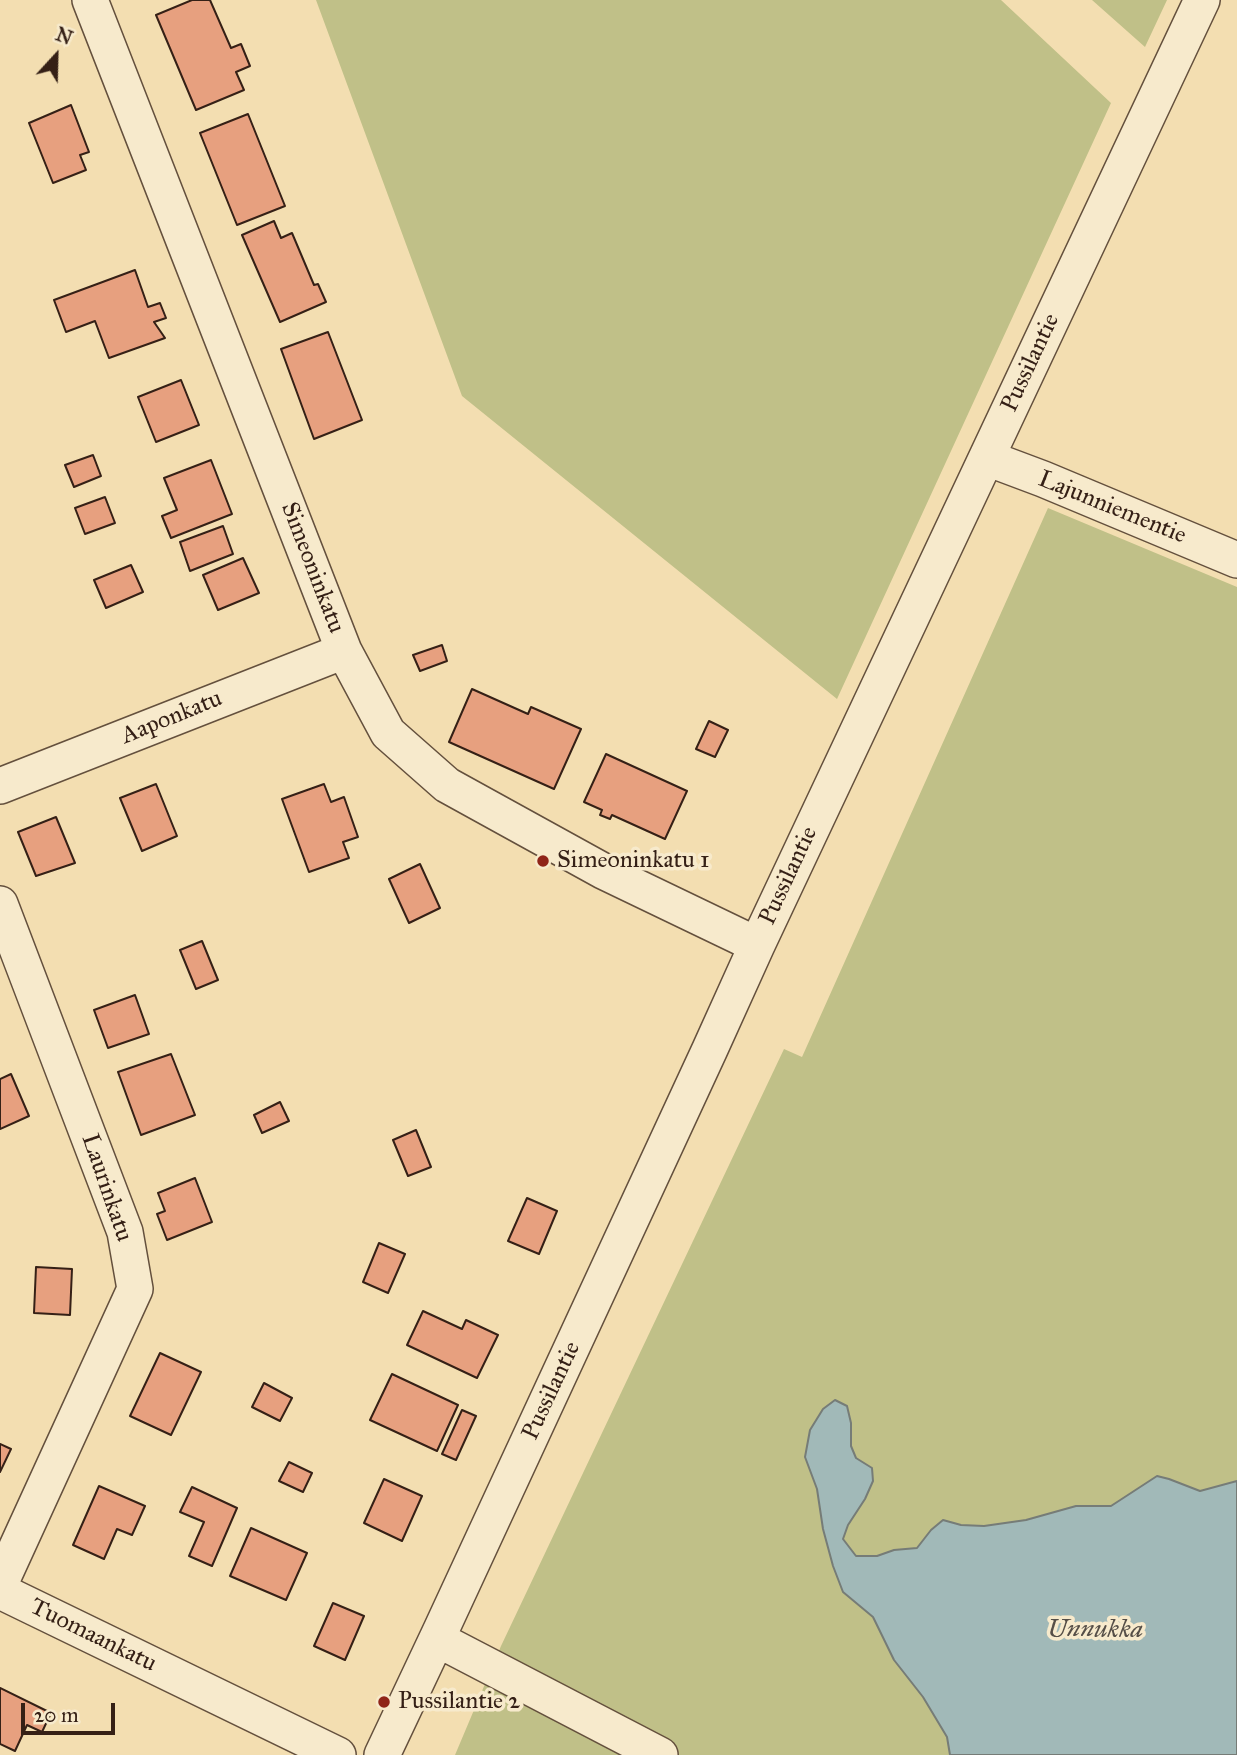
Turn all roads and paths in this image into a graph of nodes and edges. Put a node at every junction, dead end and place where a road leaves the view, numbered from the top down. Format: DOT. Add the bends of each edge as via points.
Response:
graph roads {
  1 [pos="90,0"];
  2 [pos="1202,0"];
  3 [pos="987,458"];
  4 [pos="1237,560"];
  5 [pos="344,651"];
  6 [pos="0,786"];
  7 [pos="0,904"];
  8 [pos="757,945"];
  9 [pos="0,1584"];
  10 [pos="0,1591"];
  11 [pos="438,1639"];
  12 [pos="654,1753"];
  13 [pos="338,1755"];
  14 [pos="382,1755"];
  1 -- 5 [label="street, Simeoninkatu"];
  2 -- 3 [label="street, Pussilantie"];
  3 -- 4 [label="street, Lajunniementie"];
  3 -- 8 [label="street, Pussilantie"];
  5 -- 6 [label="street, Aaponkatu"];
  5 -- 8 [label="street, Simeoninkatu" via="388,733 447,785 603,871"];
  7 -- 9 [label="street, Laurinkatu" via="125,1232 135,1289"];
  8 -- 11 [label="street, Pussilantie"];
  10 -- 13 [label="street, Tuomaankatu"];
  11 -- 12 [label="street"];
  11 -- 14 [label="street, Pussilantie"];
}
